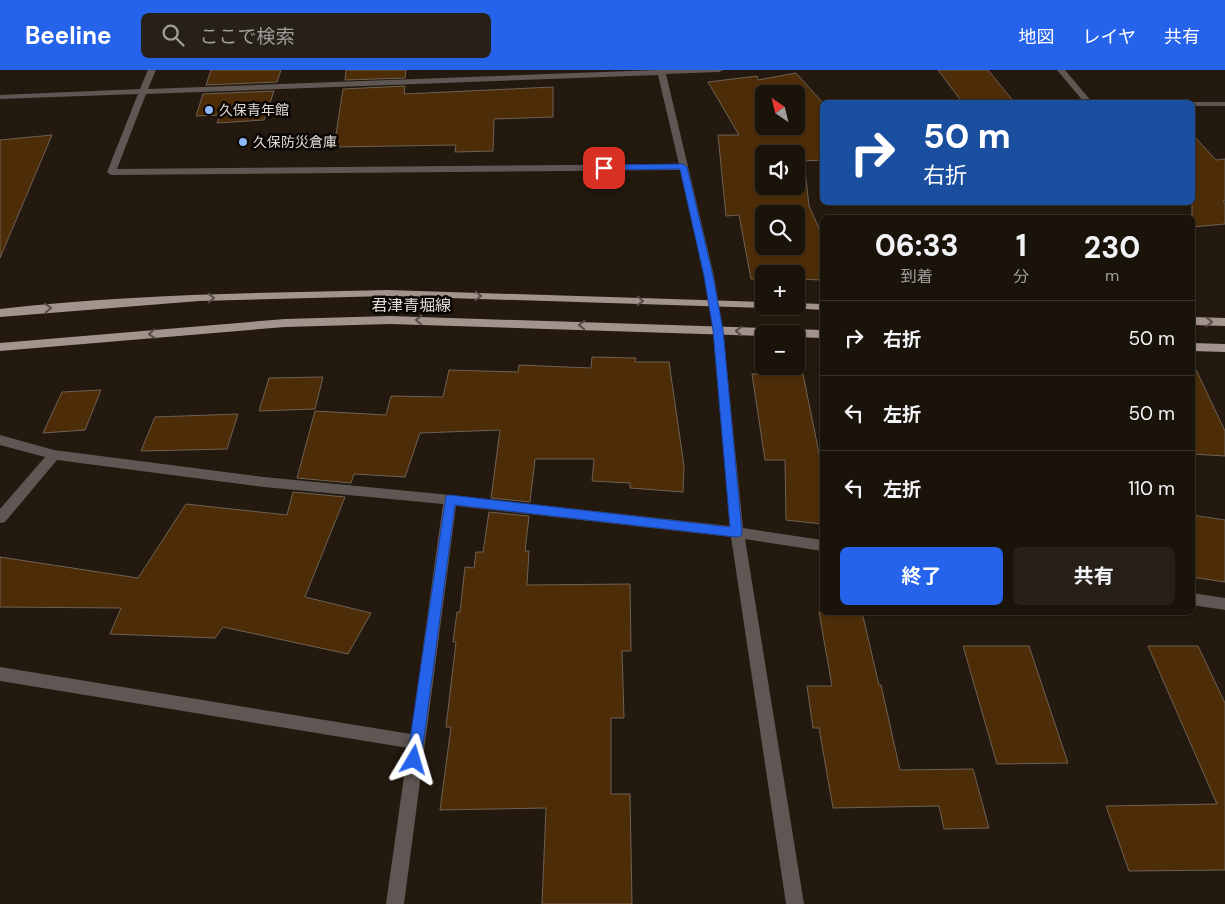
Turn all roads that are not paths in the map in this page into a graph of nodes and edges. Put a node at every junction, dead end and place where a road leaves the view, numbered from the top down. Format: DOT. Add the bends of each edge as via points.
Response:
graph roads {
  1 [pos="152,70"];
  2 [pos="719,70"];
  3 [pos="1061,70"];
  4 [pos="661,71"];
  5 [pos="143,93"];
  6 [pos="0,98"];
  7 [pos="1086,100"];
  8 [pos="1195,104"];
  9 [pos="1225,104"];
  10 [pos="683,167"];
  11 [pos="713,304"];
  12 [pos="755,305"];
  13 [pos="805,306"];
  14 [pos="820,307"];
  15 [pos="0,313"];
  16 [pos="1195,321"];
  17 [pos="1225,322"];
  18 [pos="718,330"];
  19 [pos="820,334"];
  20 [pos="0,347"];
  21 [pos="1195,347"];
  22 [pos="1225,348"];
  23 [pos="0,440"];
  24 [pos="54,455"];
  25 [pos="450,500"];
  26 [pos="0,518"];
  27 [pos="736,532"];
  28 [pos="820,545"];
  29 [pos="1195,599"];
  30 [pos="1225,604"];
  31 [pos="0,674"];
  32 [pos="416,742"];
  33 [pos="395,904"];
  34 [pos="795,904"];
  1 -- 5 [label="street"];
  2 -- 4 [label="street"];
  3 -- 7 [label="street"];
  4 -- 5 [label="street"];
  4 -- 10 [label="street"];
  5 -- 6 [label="street"];
  5 -- 10 [label="street" via="111,172"];
  8 -- 9 [label="street"];
  10 -- 11 [label="street"];
  11 -- 12 [label="main road, 君津青堀線"];
  15 -- 11 [label="main road, 君津青堀線, one-way" via="199,298 388,293"];
  11 -- 18 [label="street"];
  13 -- 14 [label="main road"];
  16 -- 17 [label="main road, one-way"];
  19 -- 18 [label="main road, 君津青堀線, one-way"];
  18 -- 20 [label="main road, 君津青堀線, one-way" via="390,320 285,323"];
  18 -- 27 [label="street"];
  21 -- 22 [label="main road"];
  23 -- 24 [label="street"];
  24 -- 25 [label="street" via="264,482"];
  24 -- 26 [label="street"];
  25 -- 27 [label="street"];
  25 -- 32 [label="street"];
  27 -- 28 [label="street"];
  27 -- 34 [label="street"];
  29 -- 30 [label="street"];
  31 -- 32 [label="street"];
  32 -- 33 [label="street"];
}
